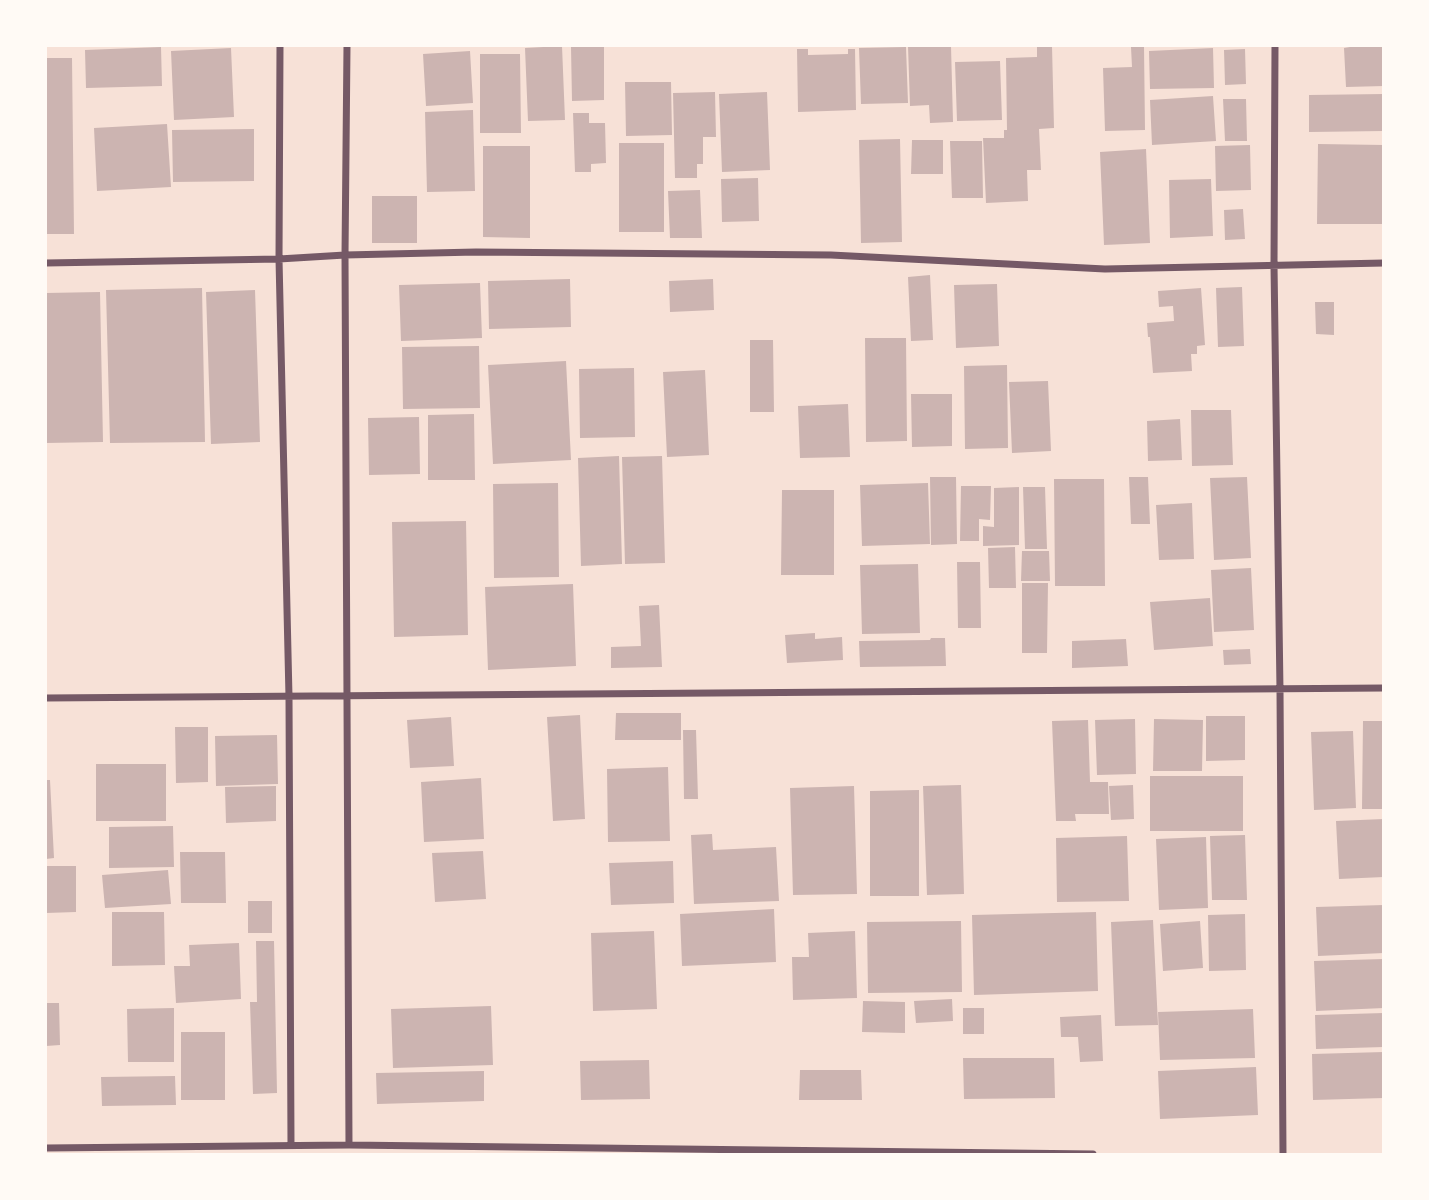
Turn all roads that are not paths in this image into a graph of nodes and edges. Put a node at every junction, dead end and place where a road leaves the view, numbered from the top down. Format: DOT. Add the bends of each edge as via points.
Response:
graph roads {
  1 [pos="280,46"];
  2 [pos="347,46"];
  3 [pos="1275,46"];
  4 [pos="345,255"];
  5 [pos="279,259"];
  6 [pos="46,262"];
  7 [pos="1384,263"];
  8 [pos="1274,265"];
  9 [pos="1384,688"];
  10 [pos="1280,691"];
  11 [pos="289,697"];
  12 [pos="348,697"];
  13 [pos="46,698"];
  14 [pos="291,1145"];
  15 [pos="320,1145"];
  16 [pos="349,1145"];
  17 [pos="46,1148"];
  18 [pos="320,1154"];
  19 [pos="1093,1154"];
  20 [pos="1283,1154"];
  1 -- 5 [label="street"];
  2 -- 4 [label="street"];
  3 -- 8 [label="street"];
  4 -- 5 [label="street"];
  4 -- 8 [label="street" via="831,255 1105,269"];
  4 -- 12 [label="street"];
  5 -- 6 [label="street"];
  5 -- 11 [label="street"];
  7 -- 8 [label="street"];
  8 -- 10 [label="street"];
  9 -- 10 [label="street"];
  10 -- 12 [label="street"];
  10 -- 20 [label="street"];
  11 -- 12 [label="street"];
  11 -- 13 [label="street"];
  11 -- 14 [label="street"];
  12 -- 16 [label="street"];
  14 -- 15 [label="street"];
  14 -- 17 [label="street"];
  15 -- 16 [label="street"];
  15 -- 18 [label="street"];
  16 -- 19 [label="street"];
}
